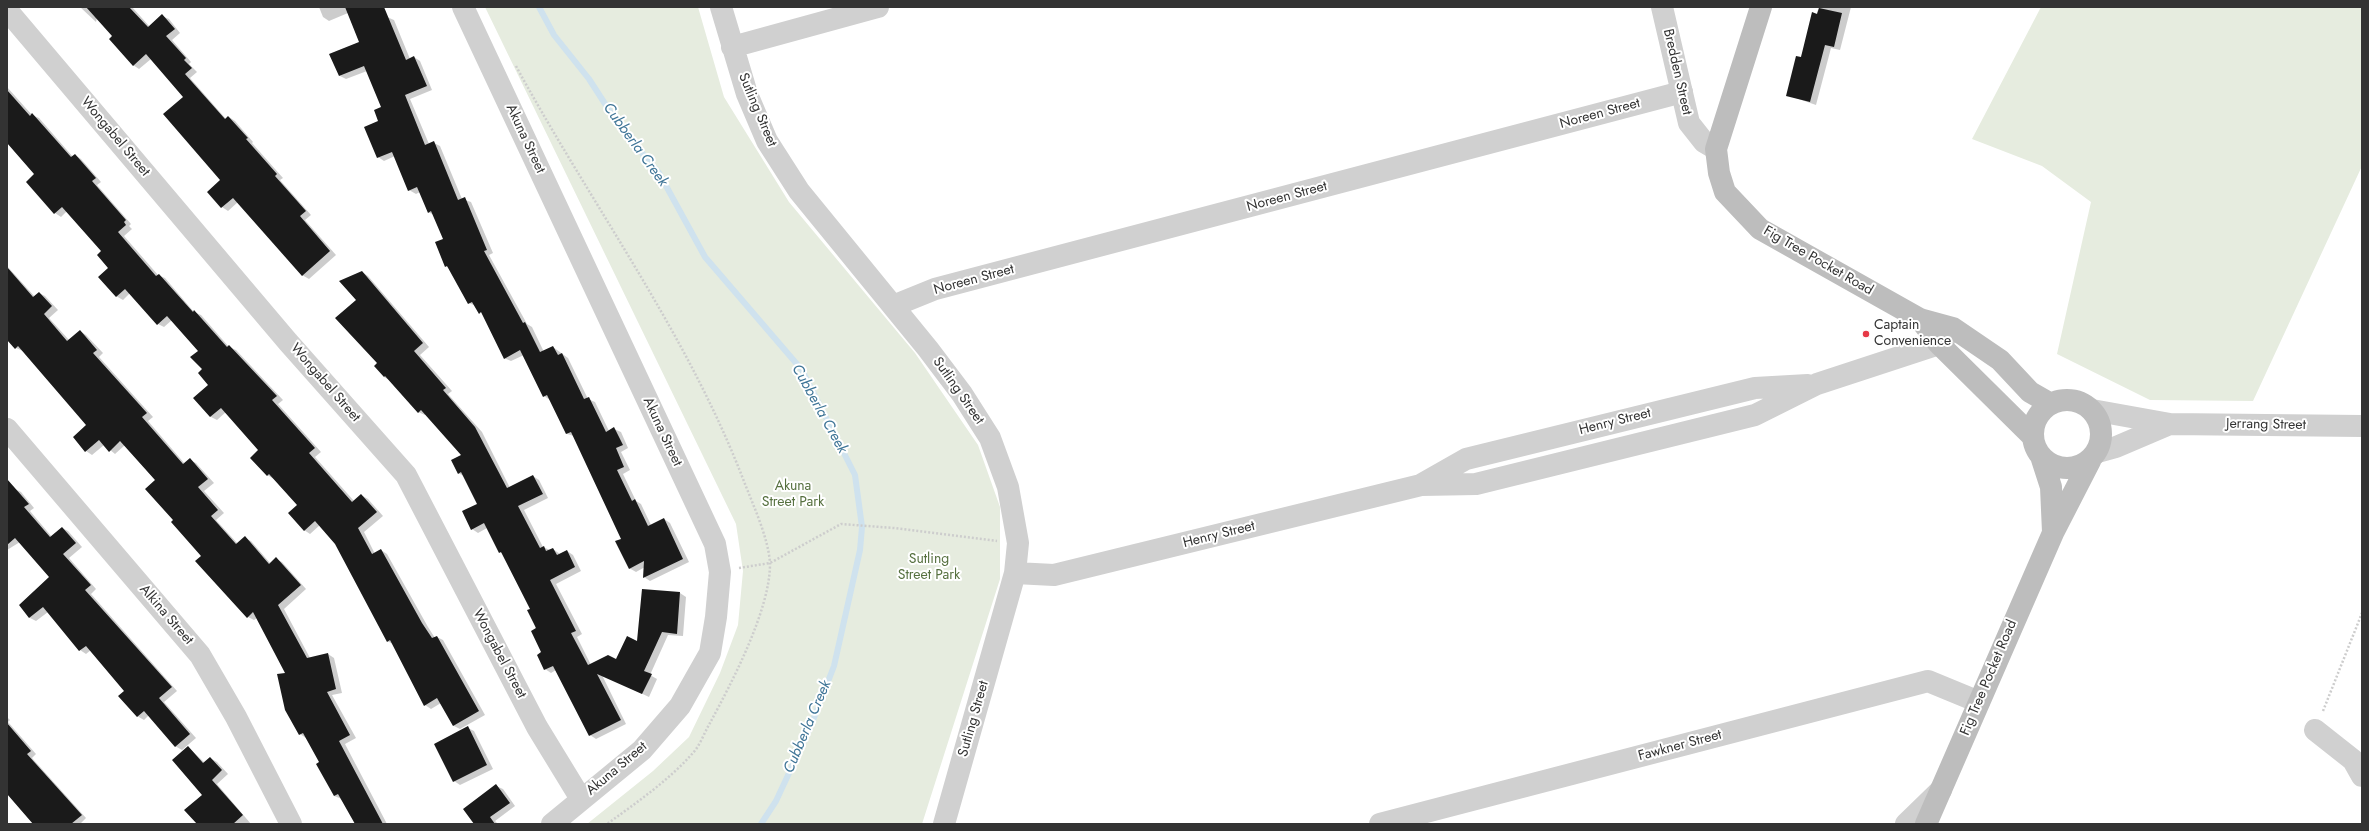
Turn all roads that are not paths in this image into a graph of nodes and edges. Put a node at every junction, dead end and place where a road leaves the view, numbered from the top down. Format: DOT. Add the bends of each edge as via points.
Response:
graph roads {
  1 [pos="463,7"];
  2 [pos="721,7"];
  3 [pos="878,7"];
  4 [pos="1662,7"];
  5 [pos="1761,7"];
  6 [pos="7,10"];
  7 [pos="732,47"];
  8 [pos="1682,92"];
  9 [pos="1716,149"];
  10 [pos="893,306"];
  11 [pos="1920,319"];
  12 [pos="1954,328"];
  13 [pos="1939,344"];
  14 [pos="2051,404"];
  15 [pos="2092,410"];
  16 [pos="2170,424"];
  17 [pos="2362,426"];
  18 [pos="7,429"];
  19 [pos="2033,437"];
  20 [pos="2041,456"];
  21 [pos="2094,456"];
  22 [pos="2053,533"];
  23 [pos="1015,573"];
  24 [pos="1979,702"];
  25 [pos="2315,730"];
  26 [pos="2362,776"];
  27 [pos="1942,790"];
  28 [pos="581,798"];
  29 [pos="292,824"];
  30 [pos="552,824"];
  31 [pos="944,824"];
  32 [pos="1380,824"];
  33 [pos="1906,824"];
  34 [pos="1926,824"];
  1 -- 28 [label="street, Akuna Street" via="715,544 720,572 710,653 680,706 642,750"];
  2 -- 7 [label="street, Sutling Street"];
  3 -- 7 [label="street"];
  4 -- 8 [label="street, Bredden Street"];
  5 -- 9 [label="main road, Fig Tree Pocket Road"];
  6 -- 28 [label="street, Wongabel Street" via="288,342 406,475 537,727"];
  7 -- 10 [label="street, Sutling Street" via="747,94 767,141 799,191"];
  8 -- 9 [label="street, Bredden Street" via="1689,123 1704,142"];
  8 -- 10 [label="street, Noreen Street" via="935,289"];
  9 -- 11 [label="main road, Fig Tree Pocket Road" via="1725,192 1760,229"];
  10 -- 23 [label="street, Sutling Street" via="962,394 990,438 1008,487 1018,543"];
  11 -- 12 [label="main road, Fig Tree Pocket Road"];
  11 -- 13 [label="main road, Fig Tree Pocket Road"];
  12 -- 13 [label="street, Henry Street"];
  12 -- 14 [label="main road, Fig Tree Pocket Road" via="2000,360 2030,392"];
  13 -- 19 [label="main road, Fig Tree Pocket Road"];
  13 -- 23 [label="street, Henry Street" via="1817,384 1755,388 1466,459 1421,485 1054,575"];
  14 -- 15 [label="main road" via="2061,400 2072,400 2083,403"];
  14 -- 19 [label="main road" via="2037,418"];
  15 -- 16 [label="street, Jerrang Street"];
  15 -- 21 [label="main road" via="2099,419 2102,430 2102,441"];
  16 -- 17 [label="street, Jerrang Street"];
  16 -- 21 [label="street, Jerrang Street"];
  18 -- 29 [label="street, Alkina Street" via="200,655"];
  19 -- 20 [label="main road"];
  20 -- 21 [label="main road" via="2049,464 2059,468 2075,468"];
  20 -- 22 [label="main road, Fig Tree Pocket Road" via="2051,487"];
  21 -- 22 [label="main road, Fig Tree Pocket Road"];
  22 -- 24 [label="main road, Fig Tree Pocket Road"];
  23 -- 31 [label="street, Sutling Street"];
  24 -- 27 [label="main road, Fig Tree Pocket Road"];
  24 -- 32 [label="street, Fawkner Street" via="1928,681"];
  25 -- 26 [label="street" via="2353,760"];
  27 -- 33 [label="street"];
  27 -- 34 [label="main road, Fig Tree Pocket Road"];
  28 -- 30 [label="street, Akuna Street"];
}
